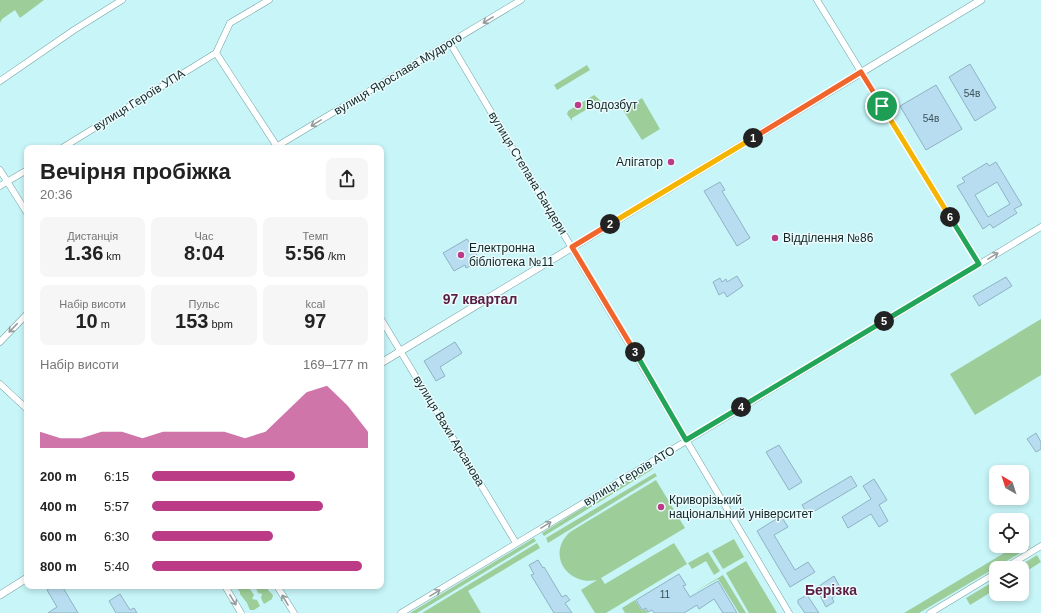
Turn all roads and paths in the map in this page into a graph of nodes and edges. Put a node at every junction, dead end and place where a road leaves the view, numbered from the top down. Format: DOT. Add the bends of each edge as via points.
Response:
graph roads {
  1 [pos="122,0"];
  2 [pos="269,0"];
  3 [pos="522,0"];
  4 [pos="817,0"];
  5 [pos="981,0"];
  6 [pos="450,43"];
  7 [pos="216,53"];
  8 [pos="861,72"];
  9 [pos="0,81"];
  10 [pos="67,145"];
  11 [pos="275,145"];
  12 [pos="279,145"];
  13 [pos="0,170"];
  14 [pos="24,172"];
  15 [pos="7,182"];
  16 [pos="0,186"];
  17 [pos="24,208"];
  18 [pos="1041,227"];
  19 [pos="572,247"];
  20 [pos="979,264"];
  21 [pos="24,317"];
  22 [pos="384,324"];
  23 [pos="0,342"];
  24 [pos="401,352"];
  25 [pos="384,361"];
  26 [pos="0,384"];
  27 [pos="24,406"];
  28 [pos="686,440"];
  29 [pos="516,543"];
  30 [pos="1041,546"];
  31 [pos="1016,561"];
  32 [pos="989,577"];
  33 [pos="24,580"];
  34 [pos="227,589"];
  35 [pos="279,589"];
  36 [pos="0,594"];
  37 [pos="241,613"];
  38 [pos="294,613"];
  39 [pos="401,613"];
  40 [pos="789,613"];
  41 [pos="930,613"];
  1 -- 9 [label="street"];
  2 -- 7 [label="street" via="230,23"];
  3 -- 6 [label="street, вулиця Ярослава Мудрого, one-way"];
  4 -- 8 [label="street"];
  5 -- 8 [label="main road"];
  6 -- 12 [label="street, вулиця Ярослава Мудрого, one-way"];
  6 -- 19 [label="street, вулиця Степана Бандери"];
  7 -- 10 [label="street, вулиця Героїв УПА"];
  7 -- 11 [label="street"];
  8 -- 19 [label="main road"];
  8 -- 20 [label="street"];
  13 -- 15 [label="street"];
  14 -- 15 [label="street"];
  15 -- 16 [label="street"];
  15 -- 17 [label="street"];
  20 -- 18 [label="street, вулиця Героїв АТО, one-way"];
  19 -- 24 [label="main road"];
  19 -- 28 [label="street, вулиця Степана Бандери"];
  20 -- 28 [label="street, вулиця Героїв АТО"];
  21 -- 23 [label="street, one-way"];
  22 -- 24 [label="street, вулиця Вахи Арсанова"];
  24 -- 25 [label="main road"];
  24 -- 29 [label="street, вулиця Вахи Арсанова"];
  26 -- 27 [label="street"];
  29 -- 28 [label="street, вулиця Героїв АТО, one-way"];
  28 -- 40 [label="street, вулиця Степана Бандери"];
  39 -- 29 [label="street, вулиця Героїв АТО, one-way"];
  30 -- 31 [label="street"];
  32 -- 41 [label="street"];
  33 -- 36 [label="main road"];
  34 -- 37 [label="street, one-way"];
  38 -- 35 [label="street, one-way"];
}
